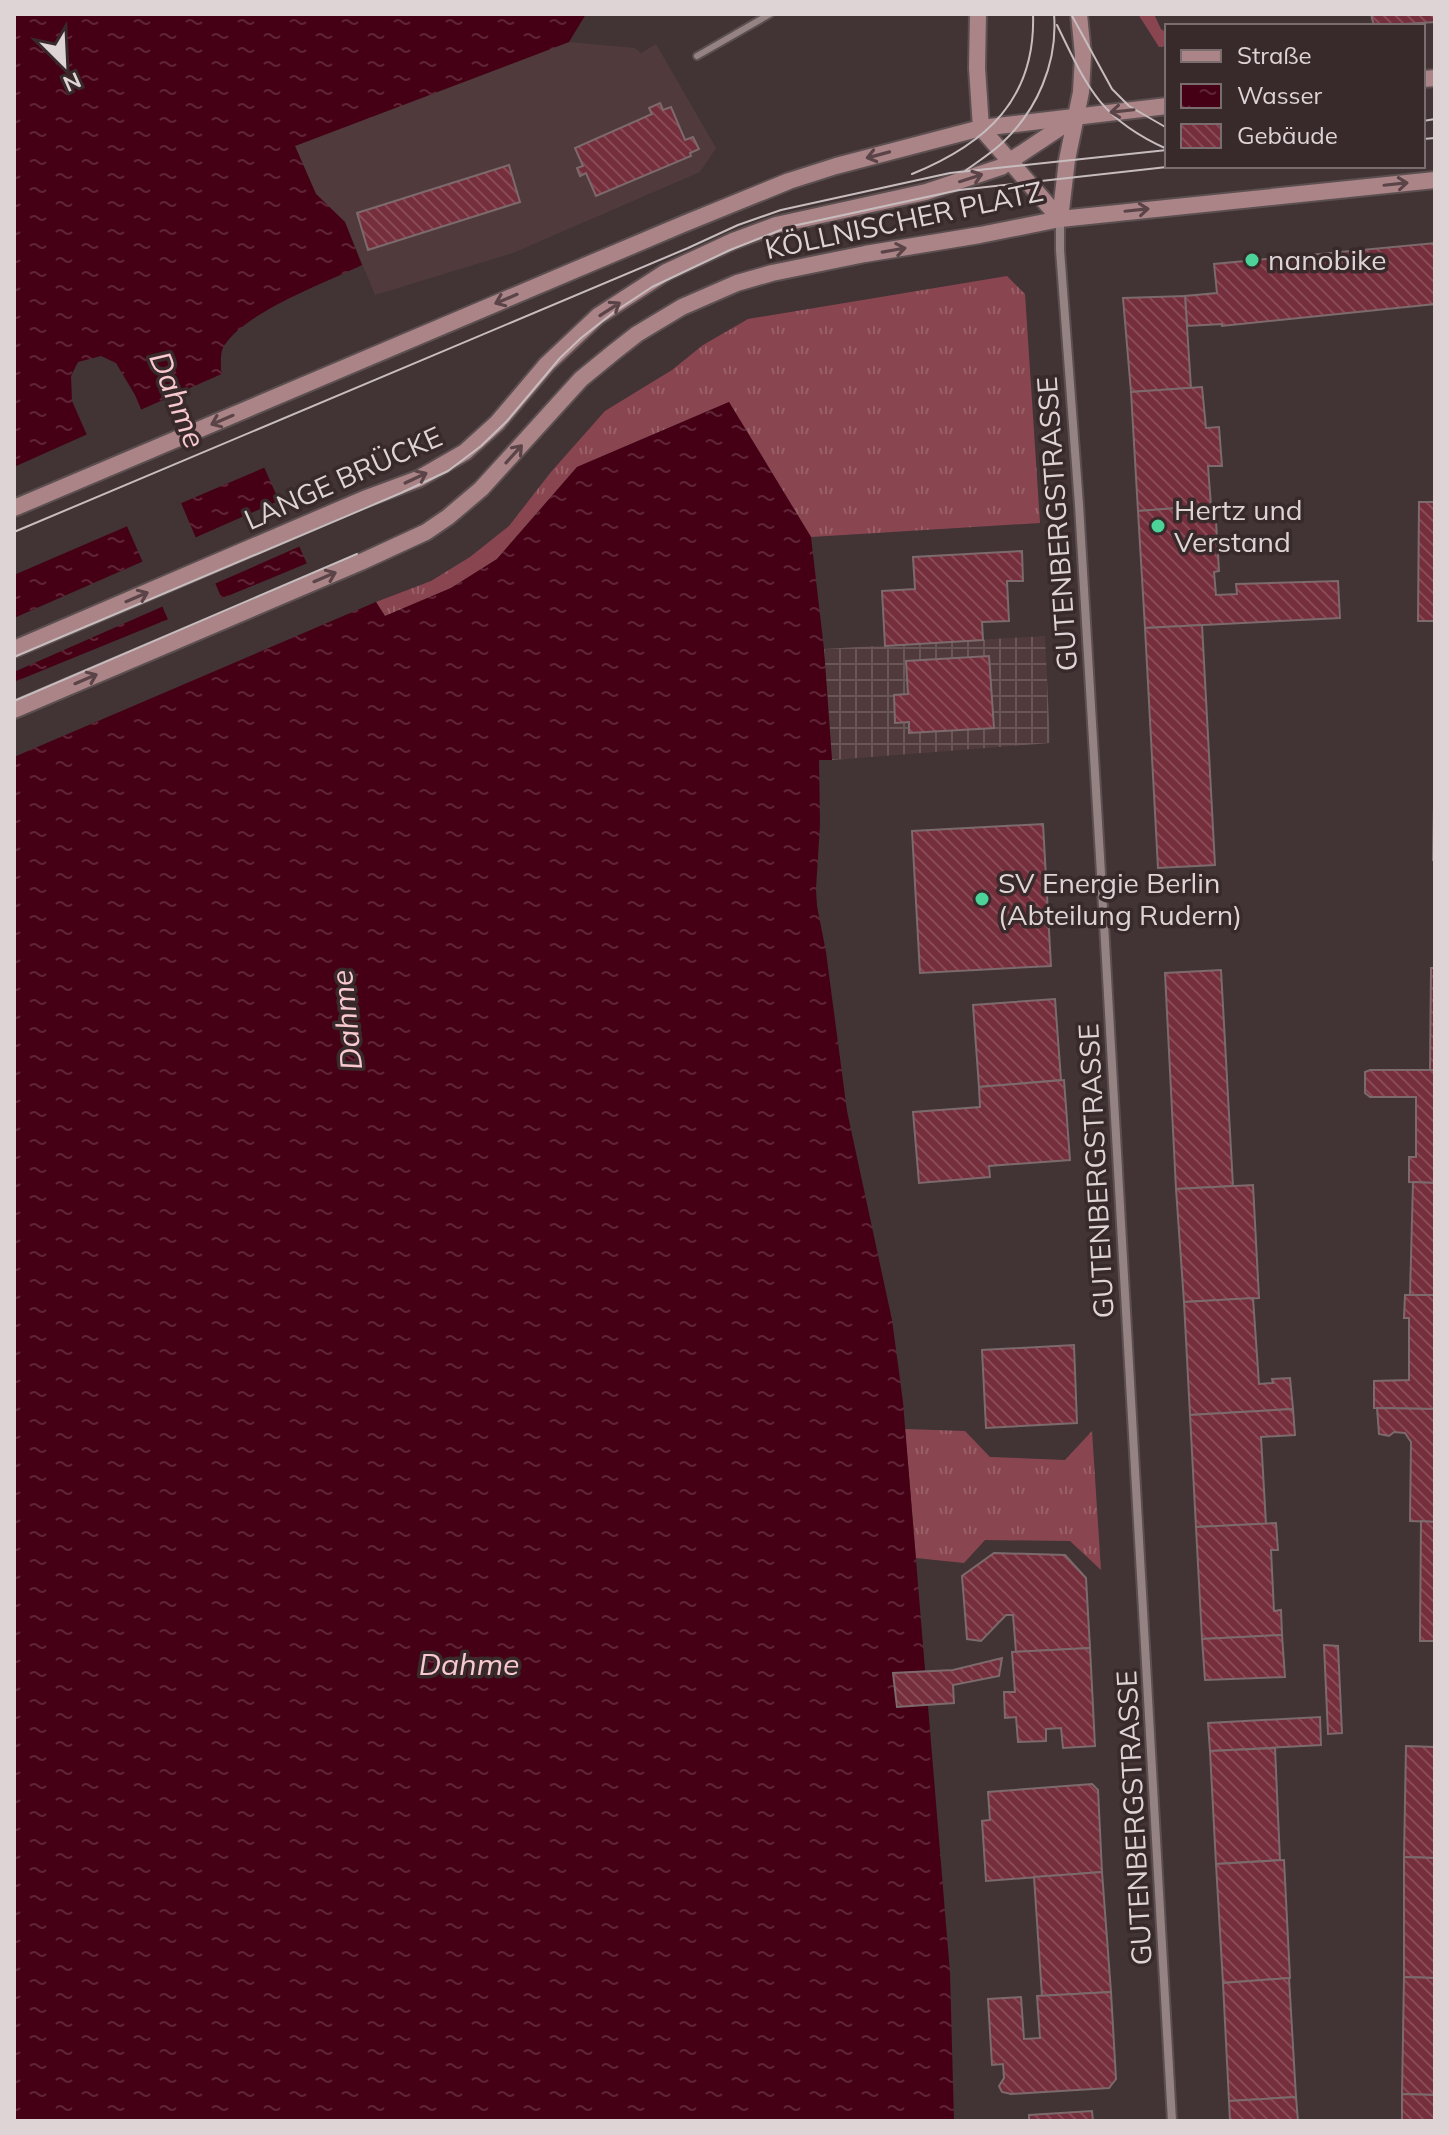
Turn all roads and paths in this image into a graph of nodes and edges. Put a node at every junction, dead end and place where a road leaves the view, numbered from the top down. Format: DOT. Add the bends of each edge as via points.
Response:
graph roads {
  1 [pos="770,14"];
  2 [pos="978,14"];
  3 [pos="1079,14"];
  4 [pos="697,56"];
  5 [pos="1165,106"];
  6 [pos="1077,116"];
  7 [pos="981,128"];
  8 [pos="1010,162"];
  9 [pos="1435,180"];
  10 [pos="1060,219"];
  11 [pos="733,241"];
  12 [pos="14,508"];
  13 [pos="14,649"];
  14 [pos="14,710"];
  15 [pos="1172,2121"];
  1 -- 4 [label="lane"];
  2 -- 7 [label="main road"];
  3 -- 6 [label="main road, KÖLLNISCHER PLATZ" via="1083,55"];
  5 -- 6 [label="main road, one-way"];
  6 -- 7 [label="main road, KÖLLNISCHER PLATZ"];
  6 -- 8 [label="main road, KÖLLNISCHER PLATZ"];
  6 -- 10 [label="main road, KÖLLNISCHER PLATZ"];
  7 -- 8 [label="main road"];
  7 -- 12 [label="main road, KÖLLNISCHER PLATZ, one-way" via="789,181"];
  8 -- 10 [label="main road"];
  11 -- 8 [label="main road, KÖLLNISCHER PLATZ, one-way" via="790,221 926,192"];
  10 -- 9 [label="main road, one-way"];
  14 -- 10 [label="main road, KÖLLNISCHER PLATZ, one-way" via="426,532 494,477 598,365 682,307 772,273"];
  10 -- 15 [label="street, GUTENBERGSTRASSE"];
  13 -- 11 [label="main road, LANGE BRÜCKE, one-way" via="418,479 465,452 598,316 666,272"];
}
